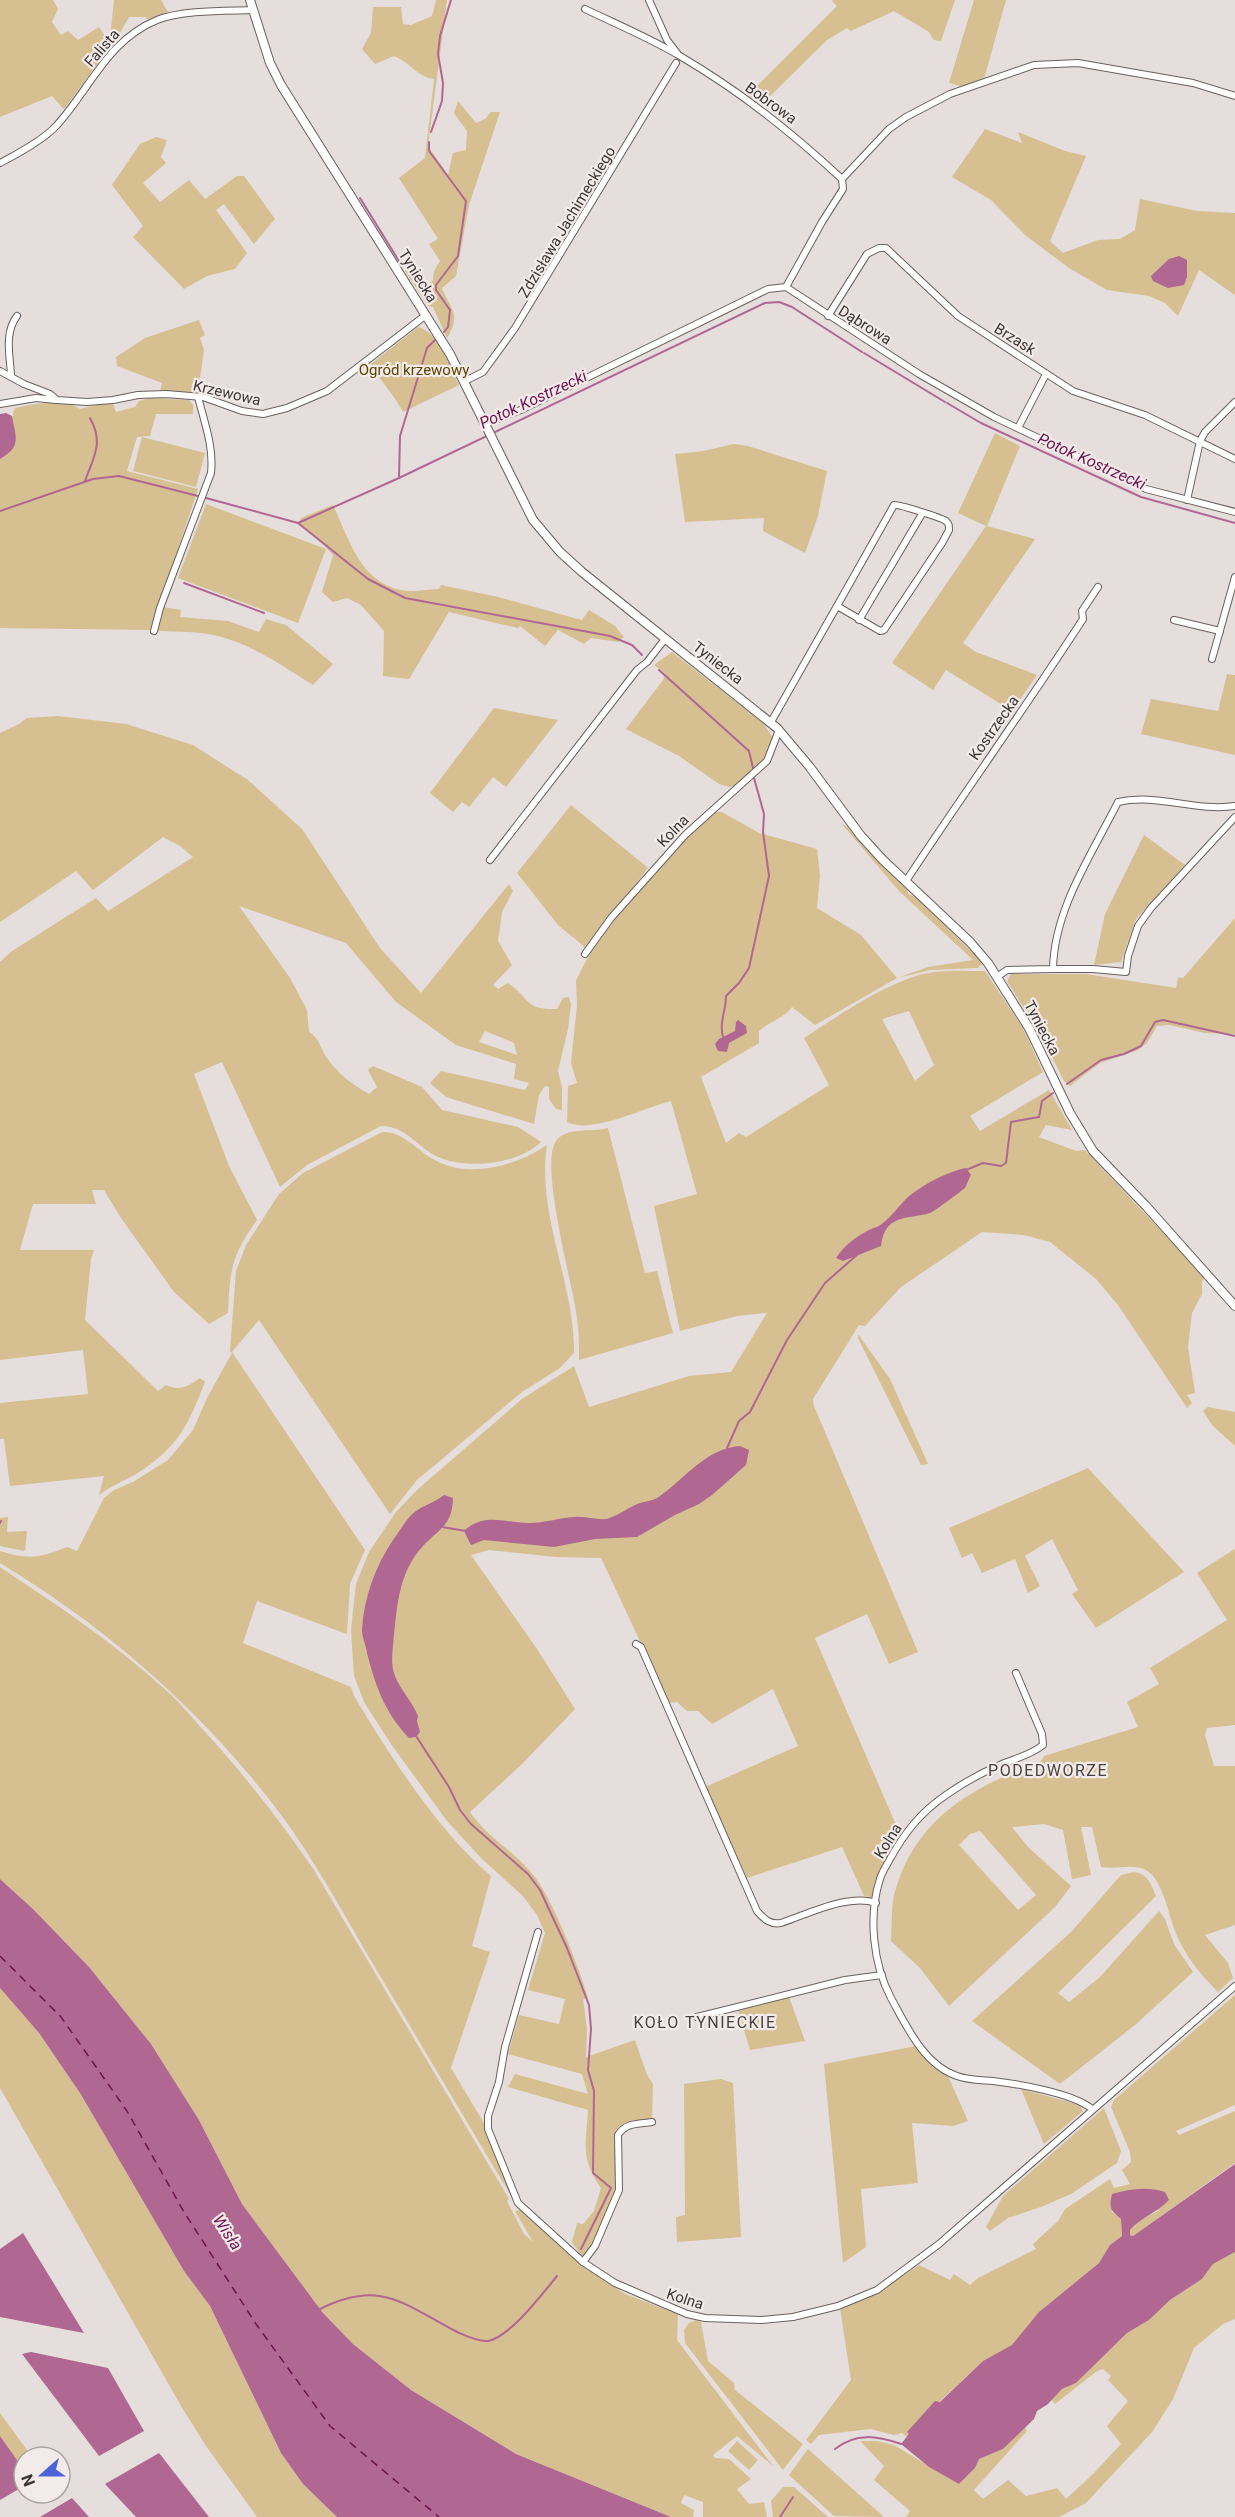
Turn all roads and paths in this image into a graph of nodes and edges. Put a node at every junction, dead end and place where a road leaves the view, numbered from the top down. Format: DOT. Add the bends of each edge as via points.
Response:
graph roads {
  1 [pos="250,0"];
  2 [pos="649,0"];
  3 [pos="585,9"];
  4 [pos="253,10"];
  5 [pos="679,55"];
  6 [pos="676,63"];
  7 [pos="1235,96"];
  8 [pos="0,163"];
  9 [pos="842,179"];
  10 [pos="786,287"];
  11 [pos="426,315"];
  12 [pos="17,316"];
  13 [pos="828,316"];
  14 [pos="0,370"];
  15 [pos="1046,374"];
  16 [pos="11,375"];
  17 [pos="465,381"];
  18 [pos="198,397"];
  19 [pos="57,400"];
  20 [pos="1235,402"];
  21 [pos="0,404"];
  22 [pos="487,427"];
  23 [pos="1018,428"];
  24 [pos="1200,441"];
  25 [pos="1235,459"];
  26 [pos="1187,500"];
  27 [pos="1235,512"];
  28 [pos="922,514"];
  29 [pos="1235,577"];
  30 [pos="1098,587"];
  31 [pos="837,606"];
  32 [pos="860,620"];
  33 [pos="1174,620"];
  34 [pos="154,631"];
  35 [pos="1220,631"];
  36 [pos="665,639"];
  37 [pos="1212,659"];
  38 [pos="771,722"];
  39 [pos="780,730"];
  40 [pos="1235,806"];
  41 [pos="1235,817"];
  42 [pos="490,860"];
  43 [pos="906,881"];
  44 [pos="585,954"];
  45 [pos="1053,969"];
  46 [pos="997,976"];
  47 [pos="1235,1306"];
  48 [pos="636,1644"];
  49 [pos="1016,1672"];
  50 [pos="876,1903"];
  51 [pos="538,1932"];
  52 [pos="882,1975"];
  53 [pos="1235,1986"];
  54 [pos="697,2017"];
  55 [pos="1092,2109"];
  56 [pos="652,2122"];
  57 [pos="583,2262"];
  1 -- 4 [label="street, Tyniecka"];
  2 -- 5 [label="street, Bobrowa" via="667,40"];
  3 -- 5 [label="street, Bobrowa"];
  4 -- 8 [label="street, Falista" via="160,19 133,32 102,63 56,127"];
  4 -- 11 [label="street, Tyniecka" via="281,85"];
  5 -- 9 [label="street, Bobrowa" via="766,112"];
  6 -- 17 [label="street, Zdzisława Jachimeckiego" via="528,309 487,366"];
  7 -- 9 [label="street" via="1193,83 1078,63 1034,65 950,94 906,117 889,129"];
  9 -- 10 [label="street" via="843,189"];
  10 -- 13 [label="street, Dąbrowa"];
  10 -- 22 [label="street" via="768,288"];
  11 -- 17 [label="street, Tyniecka"];
  11 -- 18 [label="street, Krzewowa" via="327,391 287,408 263,414"];
  12 -- 16 [label="street" via="8,337"];
  13 -- 15 [label="street, Brzask" via="867,254 886,248 958,316"];
  13 -- 23 [label="street, Dąbrowa" via="919,374"];
  14 -- 16 [label="street, Krzewowa"];
  15 -- 23 [label="street"];
  15 -- 24 [label="street, Brzask" via="1080,394 1145,415"];
  16 -- 19 [label="street, Krzewowa"];
  17 -- 22 [label="street, Tyniecka"];
  18 -- 19 [label="street, Krzewowa" via="166,394 97,401"];
  18 -- 34 [label="street" via="212,461"];
  19 -- 21 [label="street" via="36,398"];
  20 -- 24 [label="street"];
  22 -- 36 [label="street, Tyniecka" via="528,512 547,538 576,567"];
  23 -- 26 [label="street, Dąbrowa" via="1146,489"];
  24 -- 25 [label="street, Brzask"];
  24 -- 26 [label="street"];
  26 -- 27 [label="street, Dąbrowa"];
  28 -- 31 [label="street" via="897,504 890,508"];
  28 -- 32 [label="street"];
  28 -- 32 [label="street" via="943,519 950,530 884,630 880,632"];
  29 -- 35 [label="street"];
  30 -- 43 [label="street, Kostrzecka" via="1052,667"];
  31 -- 32 [label="street"];
  31 -- 38 [label="street"];
  33 -- 35 [label="street"];
  35 -- 37 [label="street"];
  36 -- 38 [label="street, Tyniecka"];
  36 -- 42 [label="street"];
  38 -- 39 [label="street, Tyniecka"];
  39 -- 43 [label="street, Tyniecka" via="861,836"];
  39 -- 44 [label="street, Kolna" via="767,761 685,835 611,918"];
  40 -- 45 [label="street" via="1118,802 1065,909"];
  41 -- 45 [label="street" via="1138,926 1126,972"];
  43 -- 46 [label="street, Tyniecka" via="959,930"];
  45 -- 46 [label="street" via="1008,970"];
  46 -- 47 [label="street, Tyniecka" via="1029,1028 1093,1151"];
  48 -- 50 [label="street" via="641,1647 757,1911 765,1920 781,1923 850,1900"];
  49 -- 50 [label="street, Kolna" via="1043,1745 947,1794 920,1816 903,1835 880,1878"];
  50 -- 52 [label="street, Kolna" via="874,1939"];
  51 -- 57 [label="street, Kolna" via="505,2048 488,2129 518,2203"];
  52 -- 54 [label="street" via="845,1980"];
  52 -- 55 [label="street, Kolna" via="890,1996 925,2054 942,2069 958,2077 1041,2090"];
  53 -- 55 [label="street, Kolna"];
  55 -- 57 [label="street, Kolna" via="917,2262 877,2290 826,2310 777,2319 696,2316 615,2283"];
  56 -- 57 [label="street" via="627,2125 618,2135 619,2190 595,2246"];
}
